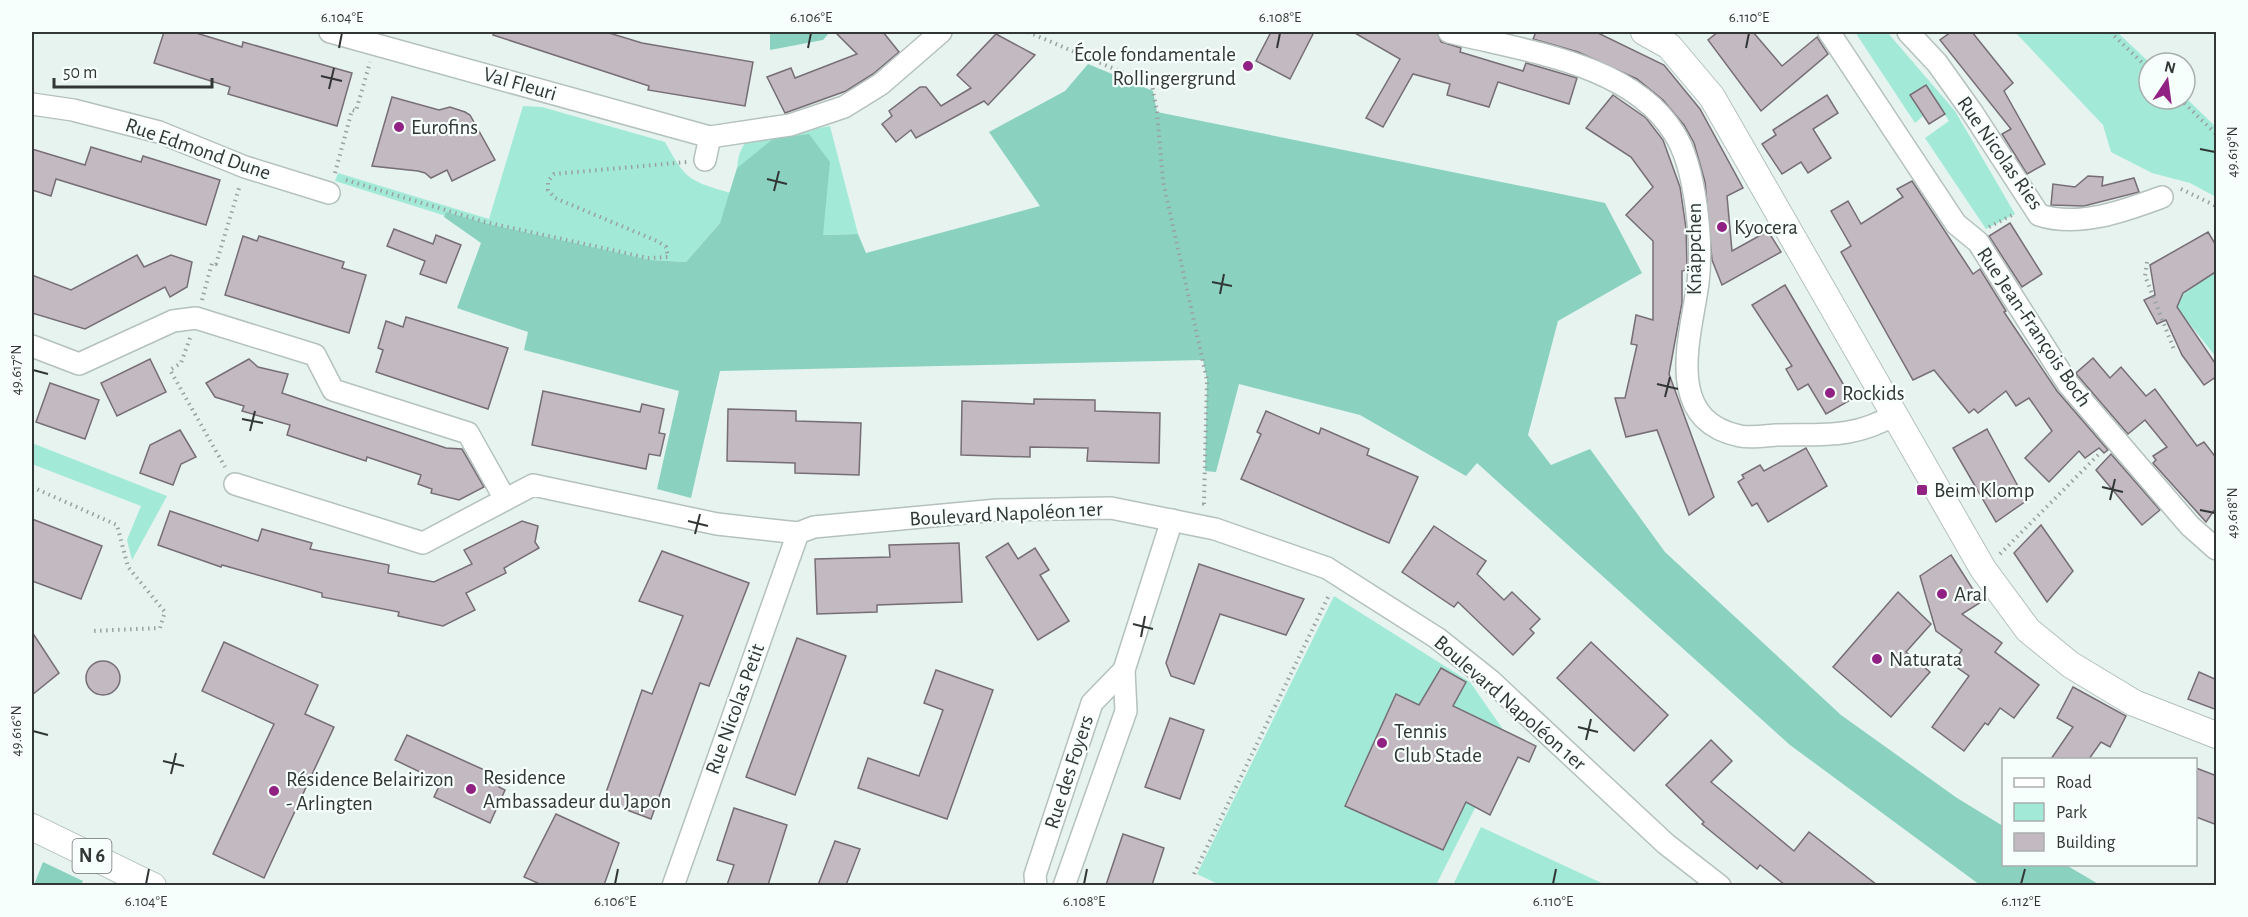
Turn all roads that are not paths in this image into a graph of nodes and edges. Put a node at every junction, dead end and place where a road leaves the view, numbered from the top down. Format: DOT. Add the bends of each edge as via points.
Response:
graph roads {
  1 [pos="330,32"];
  2 [pos="941,32"];
  3 [pos="1449,32"];
  4 [pos="1644,32"];
  5 [pos="1829,32"];
  6 [pos="1908,32"];
  7 [pos="32,104"];
  8 [pos="710,137"];
  9 [pos="705,160"];
  10 [pos="336,183"];
  11 [pos="2162,197"];
  12 [pos="32,346"];
  13 [pos="1894,415"];
  14 [pos="235,484"];
  15 [pos="505,499"];
  16 [pos="1172,520"];
  17 [pos="798,533"];
  18 [pos="2217,549"];
  19 [pos="1124,670"];
  20 [pos="2217,735"];
  21 [pos="32,827"];
  22 [pos="153,885"];
  23 [pos="673,885"];
  24 [pos="1036,885"];
  25 [pos="1064,885"];
  26 [pos="1720,885"];
  1 -- 8 [label="street, Val Fleuri"];
  2 -- 8 [label="street, Val Fleuri" via="881,84 844,107 790,125"];
  3 -- 13 [label="street, Knäppchen" via="1570,63 1611,78 1648,100 1675,134 1693,183 1698,234 1698,281 1685,353 1688,388 1698,411 1718,427 1741,436 1852,434"];
  4 -- 13 [label="main road" via="1669,46 1712,97"];
  5 -- 18 [label="street, Rue Jean-François Boch" via="1956,224 1978,242 2068,384 2190,526"];
  6 -- 11 [label="street, Rue Nicolas Ries" via="1937,63 2039,215 2071,220 2116,213"];
  7 -- 10 [label="street, Rue Edmond Dune" via="159,132 245,167"];
  8 -- 9 [label="street"];
  12 -- 15 [label="street" via="79,364 173,321 196,318 315,355 333,390 468,433"];
  13 -- 20 [label="main road" via="1983,569 2028,630 2071,665 2134,703"];
  14 -- 15 [label="street, Boulevard Napoléon 1er" via="423,543"];
  15 -- 17 [label="street, Boulevard Napoléon 1er" via="533,485 717,524"];
  16 -- 17 [label="street, Boulevard Napoléon 1er" via="1111,508 997,510 814,527"];
  16 -- 19 [label="street, Rue des Foyers"];
  16 -- 26 [label="street, Boulevard Napoléon 1er" via="1213,514 1339,573 1437,638 1491,681 1666,844"];
  17 -- 23 [label="street, Rue Nicolas Petit"];
  19 -- 24 [label="street, Rue des Foyers" via="1092,703 1035,875"];
  19 -- 25 [label="street, Rue des Foyers" via="1126,711"];
  21 -- 22 [label="main road, N 6"];
}
